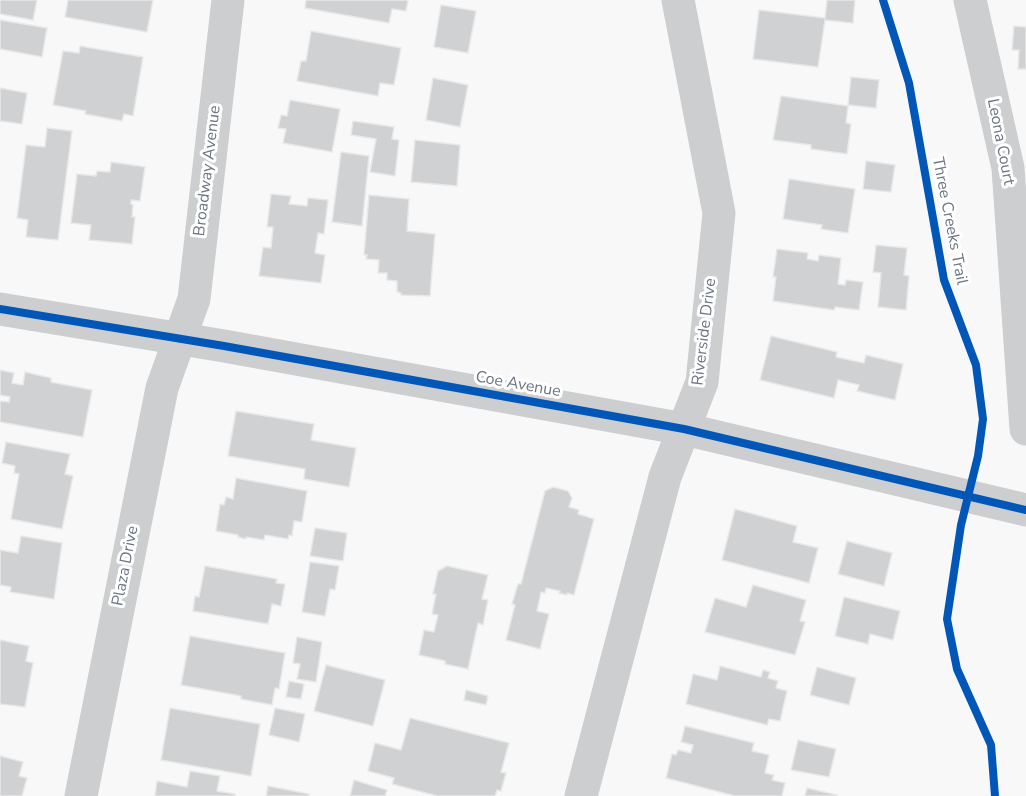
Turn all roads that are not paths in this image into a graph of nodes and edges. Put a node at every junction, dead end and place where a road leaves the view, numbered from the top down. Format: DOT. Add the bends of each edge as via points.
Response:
graph roads {
  1 [pos="228,0"];
  2 [pos="678,0"];
  3 [pos="969,0"];
  4 [pos="0,309"];
  5 [pos="179,339"];
  6 [pos="684,429"];
  7 [pos="1026,429"];
  8 [pos="1026,510"];
  9 [pos="81,796"];
  10 [pos="581,796"];
  1 -- 5 [label="street, Broadway Avenue" via="194,299"];
  2 -- 6 [label="street, Riverside Drive" via="719,213 702,382"];
  3 -- 7 [label="street, Leona Court" via="1008,168"];
  4 -- 5 [label="street, Coe Avenue"];
  5 -- 6 [label="street, Coe Avenue"];
  5 -- 9 [label="street, Plaza Drive" via="162,388"];
  6 -- 8 [label="street, Coe Avenue"];
  6 -- 10 [label="street, Riverside Drive" via="665,477"];
}
